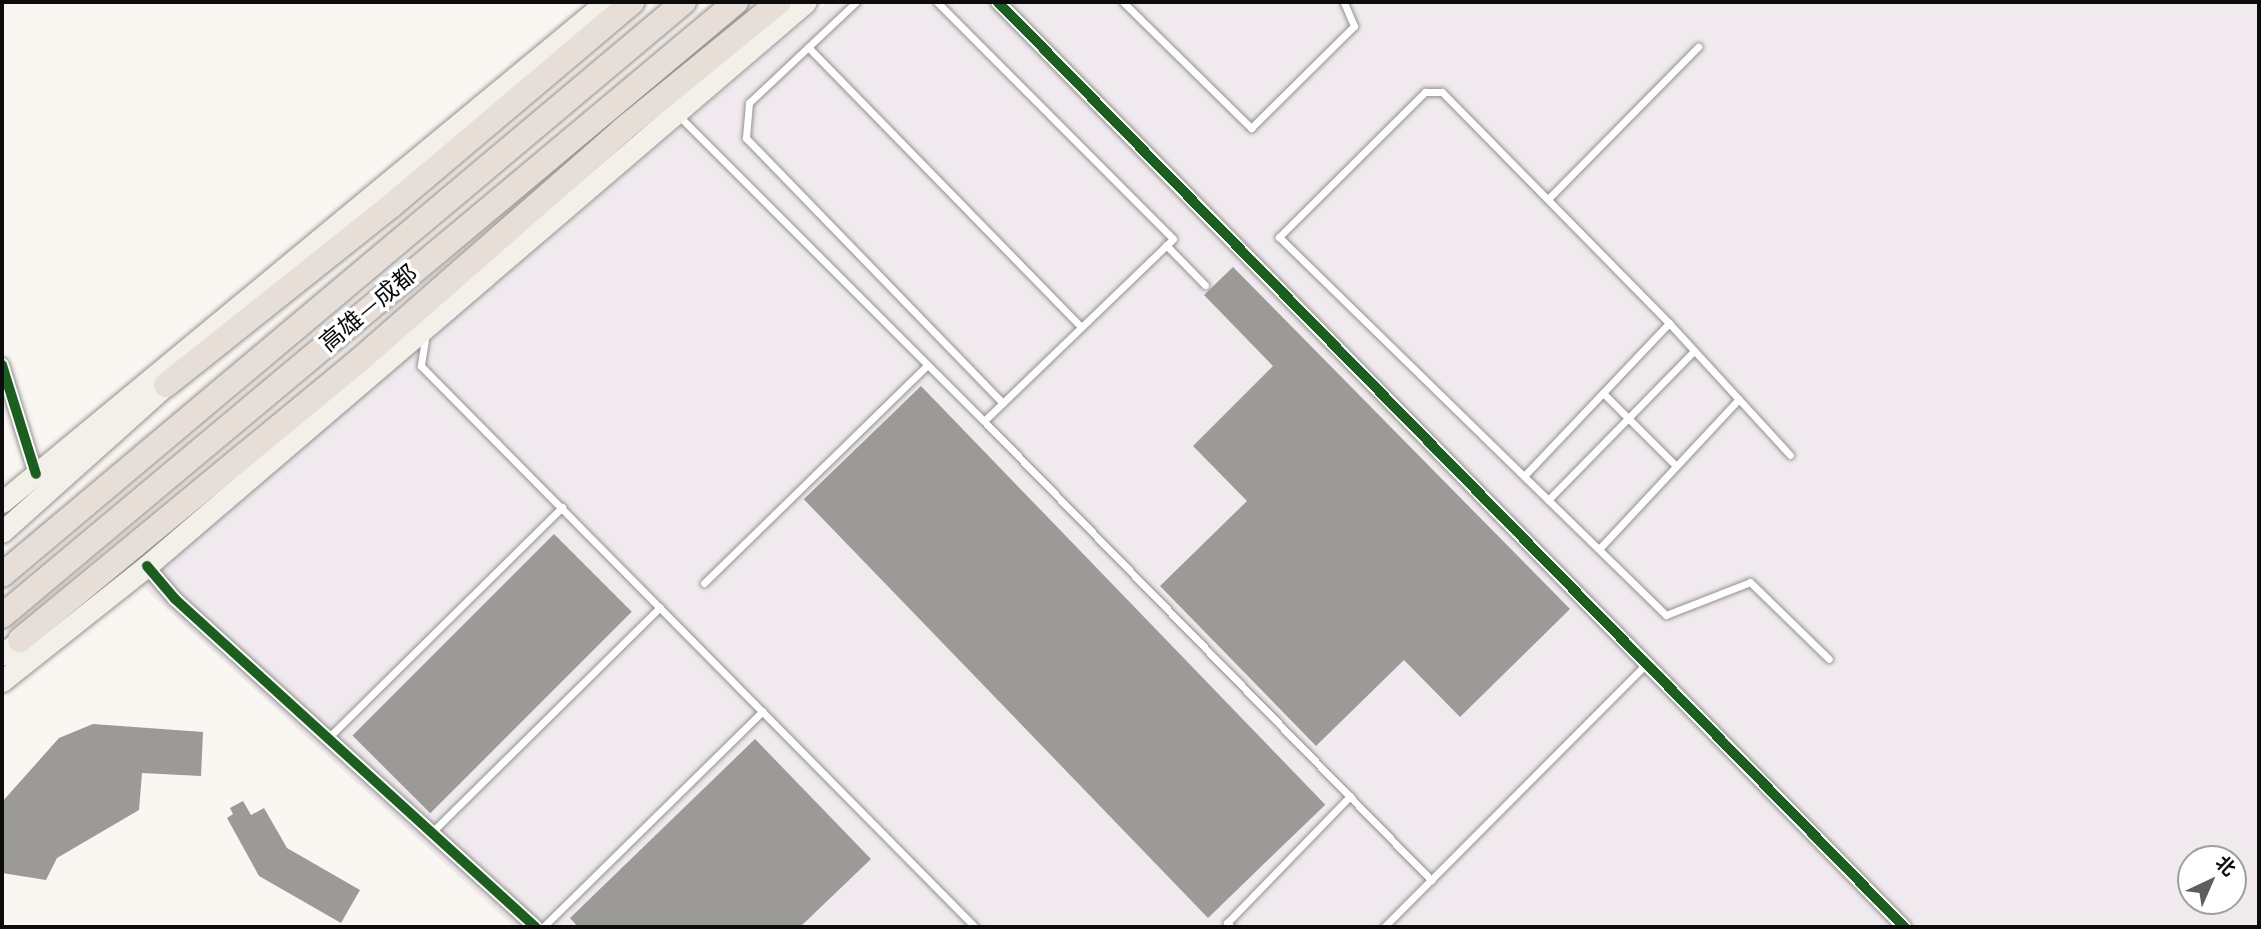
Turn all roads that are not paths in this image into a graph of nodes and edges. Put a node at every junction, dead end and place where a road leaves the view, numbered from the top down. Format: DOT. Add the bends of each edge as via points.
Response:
graph roads {
  1 [pos="606,2"];
  2 [pos="632,2"];
  3 [pos="684,2"];
  4 [pos="736,2"];
  5 [pos="749,2"];
  6 [pos="779,2"];
  7 [pos="806,2"];
  8 [pos="856,2"];
  9 [pos="937,2"];
  10 [pos="998,2"];
  11 [pos="1124,2"];
  12 [pos="1344,2"];
  13 [pos="808,47"];
  14 [pos="1698,47"];
  15 [pos="675,112"];
  16 [pos="1548,199"];
  17 [pos="1166,245"];
  18 [pos="1205,285"];
  19 [pos="1669,323"];
  20 [pos="427,327"];
  21 [pos="1081,327"];
  22 [pos="1694,351"];
  23 [pos="2,365"];
  24 [pos="926,366"];
  25 [pos="166,385"];
  26 [pos="1603,393"];
  27 [pos="1739,399"];
  28 [pos="1003,403"];
  29 [pos="1628,418"];
  30 [pos="985,421"];
  31 [pos="1790,455"];
  32 [pos="1676,466"];
  33 [pos="36,474"];
  34 [pos="1524,476"];
  35 [pos="1549,500"];
  36 [pos="2,502"];
  37 [pos="562,508"];
  38 [pos="2,532"];
  39 [pos="1599,550"];
  40 [pos="147,566"];
  41 [pos="2,575"];
  42 [pos="704,583"];
  43 [pos="660,607"];
  44 [pos="2,616"];
  45 [pos="8,642"];
  46 [pos="1829,659"];
  47 [pos="1646,664"];
  48 [pos="2,681"];
  49 [pos="763,711"];
  50 [pos="327,738"];
  51 [pos="1350,796"];
  52 [pos="431,833"];
  53 [pos="1431,880"];
  54 [pos="535,927"];
  55 [pos="543,927"];
  56 [pos="975,927"];
  57 [pos="1231,927"];
  58 [pos="1384,927"];
  59 [pos="1904,927"];
  1 -- 33 [label="main road"];
  2 -- 25 [label="highway" via="391,206"];
  3 -- 41 [label="highway, 高雄—成都"];
  4 -- 44 [label="highway, 高雄—成都"];
  5 -- 45 [label="main road"];
  6 -- 45 [label="highway" via="622,130 178,512"];
  7 -- 15 [label="main road"];
  8 -- 13 [label="lane"];
  9 -- 17 [label="lane" via="1173,239"];
  10 -- 47 [label="street"];
  11 -- 12 [label="lane" via="1251,128 1354,26"];
  13 -- 21 [label="lane"];
  13 -- 28 [label="lane" via="749,103 746,138"];
  14 -- 16 [label="lane"];
  15 -- 20 [label="main road"];
  15 -- 24 [label="lane"];
  16 -- 19 [label="lane"];
  16 -- 34 [label="lane" via="1442,92 1425,92 1279,237"];
  17 -- 18 [label="lane"];
  17 -- 21 [label="lane"];
  19 -- 22 [label="lane"];
  19 -- 26 [label="lane"];
  20 -- 37 [label="lane" via="421,366"];
  20 -- 40 [label="main road"];
  21 -- 28 [label="lane"];
  22 -- 27 [label="lane"];
  22 -- 29 [label="lane"];
  23 -- 33 [label="street"];
  24 -- 30 [label="lane"];
  24 -- 42 [label="lane"];
  25 -- 38 [label="main road"];
  26 -- 29 [label="lane"];
  26 -- 34 [label="lane"];
  27 -- 31 [label="lane"];
  27 -- 32 [label="lane"];
  28 -- 30 [label="lane"];
  29 -- 32 [label="lane"];
  29 -- 35 [label="lane"];
  30 -- 51 [label="lane"];
  32 -- 39 [label="lane"];
  33 -- 36 [label="main road"];
  34 -- 35 [label="lane"];
  35 -- 39 [label="lane"];
  37 -- 43 [label="lane"];
  37 -- 50 [label="lane"];
  39 -- 46 [label="lane" via="1666,615 1751,582"];
  40 -- 48 [label="main road"];
  40 -- 50 [label="street" via="175,598"];
  43 -- 49 [label="lane"];
  43 -- 52 [label="lane"];
  47 -- 53 [label="lane"];
  47 -- 59 [label="street"];
  49 -- 55 [label="lane"];
  49 -- 56 [label="lane"];
  50 -- 52 [label="street"];
  51 -- 53 [label="lane"];
  51 -- 57 [label="lane" via="1227,923"];
  52 -- 54 [label="street"];
  53 -- 58 [label="lane"];
}
